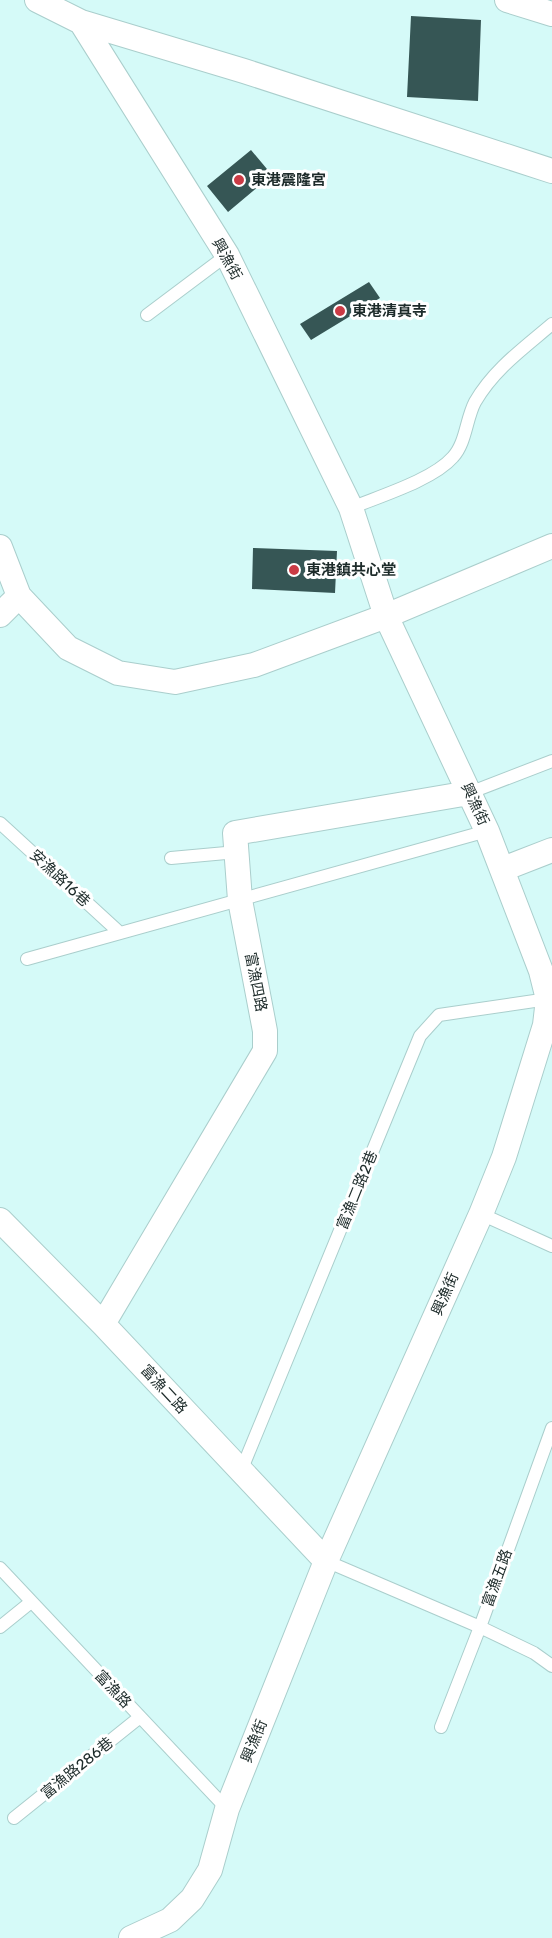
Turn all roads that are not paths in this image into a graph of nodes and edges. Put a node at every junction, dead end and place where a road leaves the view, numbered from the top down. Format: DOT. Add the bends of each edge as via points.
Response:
graph roads {
  1 [pos="37,0"];
  2 [pos="507,0"];
  3 [pos="552,14"];
  4 [pos="81,22"];
  5 [pos="552,171"];
  6 [pos="227,255"];
  7 [pos="147,315"];
  8 [pos="552,324"];
  9 [pos="351,508"];
  10 [pos="552,546"];
  11 [pos="0,547"];
  12 [pos="19,596"];
  13 [pos="0,615"];
  14 [pos="386,616"];
  15 [pos="552,761"];
  16 [pos="469,793"];
  17 [pos="0,823"];
  18 [pos="487,831"];
  19 [pos="552,850"];
  20 [pos="237,852"];
  21 [pos="171,858"];
  22 [pos="503,869"];
  23 [pos="240,900"];
  24 [pos="120,933"];
  25 [pos="27,959"];
  26 [pos="548,999"];
  27 [pos="481,1214"];
  28 [pos="0,1220"];
  29 [pos="552,1246"];
  30 [pos="103,1324"];
  31 [pos="552,1428"];
  32 [pos="241,1472"];
  33 [pos="326,1561"];
  34 [pos="0,1568"];
  35 [pos="31,1602"];
  36 [pos="480,1627"];
  37 [pos="0,1628"];
  38 [pos="552,1666"];
  39 [pos="140,1717"];
  40 [pos="441,1727"];
  41 [pos="226,1809"];
  42 [pos="14,1818"];
  43 [pos="131,1938"];
  1 -- 4 [label="street"];
  2 -- 3 [label="street"];
  4 -- 5 [label="street"];
  4 -- 6 [label="street, 興漁街"];
  6 -- 7 [label="lane"];
  6 -- 9 [label="street, 興漁街"];
  8 -- 9 [label="lane" via="499,368 474,404 454,456 435,473"];
  9 -- 14 [label="street, 興漁街"];
  10 -- 14 [label="street"];
  11 -- 12 [label="street"];
  12 -- 13 [label="street"];
  12 -- 14 [label="street" via="68,648 118,673 175,682 254,665"];
  14 -- 16 [label="street, 興漁街"];
  15 -- 16 [label="lane"];
  16 -- 18 [label="street, 興漁街"];
  16 -- 20 [label="street, 富漁四路" via="236,833"];
  17 -- 24 [label="lane, 安漁路16巷"];
  18 -- 22 [label="street, 興漁街"];
  18 -- 23 [label="lane"];
  19 -- 22 [label="street"];
  20 -- 21 [label="lane"];
  20 -- 23 [label="street, 富漁四路"];
  22 -- 26 [label="street, 興漁街"];
  23 -- 24 [label="lane"];
  23 -- 30 [label="street, 富漁四路" via="265,1031 265,1051"];
  24 -- 25 [label="lane"];
  26 -- 27 [label="street, 興漁街" via="545,1025 504,1157"];
  26 -- 32 [label="lane, 富漁二路2巷" via="439,1015 420,1036"];
  27 -- 29 [label="lane"];
  27 -- 33 [label="street, 興漁街"];
  28 -- 30 [label="street, 富漁二路"];
  30 -- 32 [label="street, 富漁二路"];
  31 -- 36 [label="lane, 富漁五路"];
  32 -- 33 [label="street, 富漁二路"];
  33 -- 36 [label="lane"];
  33 -- 41 [label="street, 興漁街"];
  34 -- 35 [label="lane, 富漁路"];
  35 -- 37 [label="lane"];
  35 -- 39 [label="lane, 富漁路"];
  36 -- 38 [label="lane"];
  36 -- 40 [label="lane, 富漁五路"];
  39 -- 41 [label="lane, 富漁路"];
  39 -- 42 [label="lane, 富漁路286巷"];
  41 -- 43 [label="street, 興漁街" via="210,1870 192,1899 170,1920"];
}
